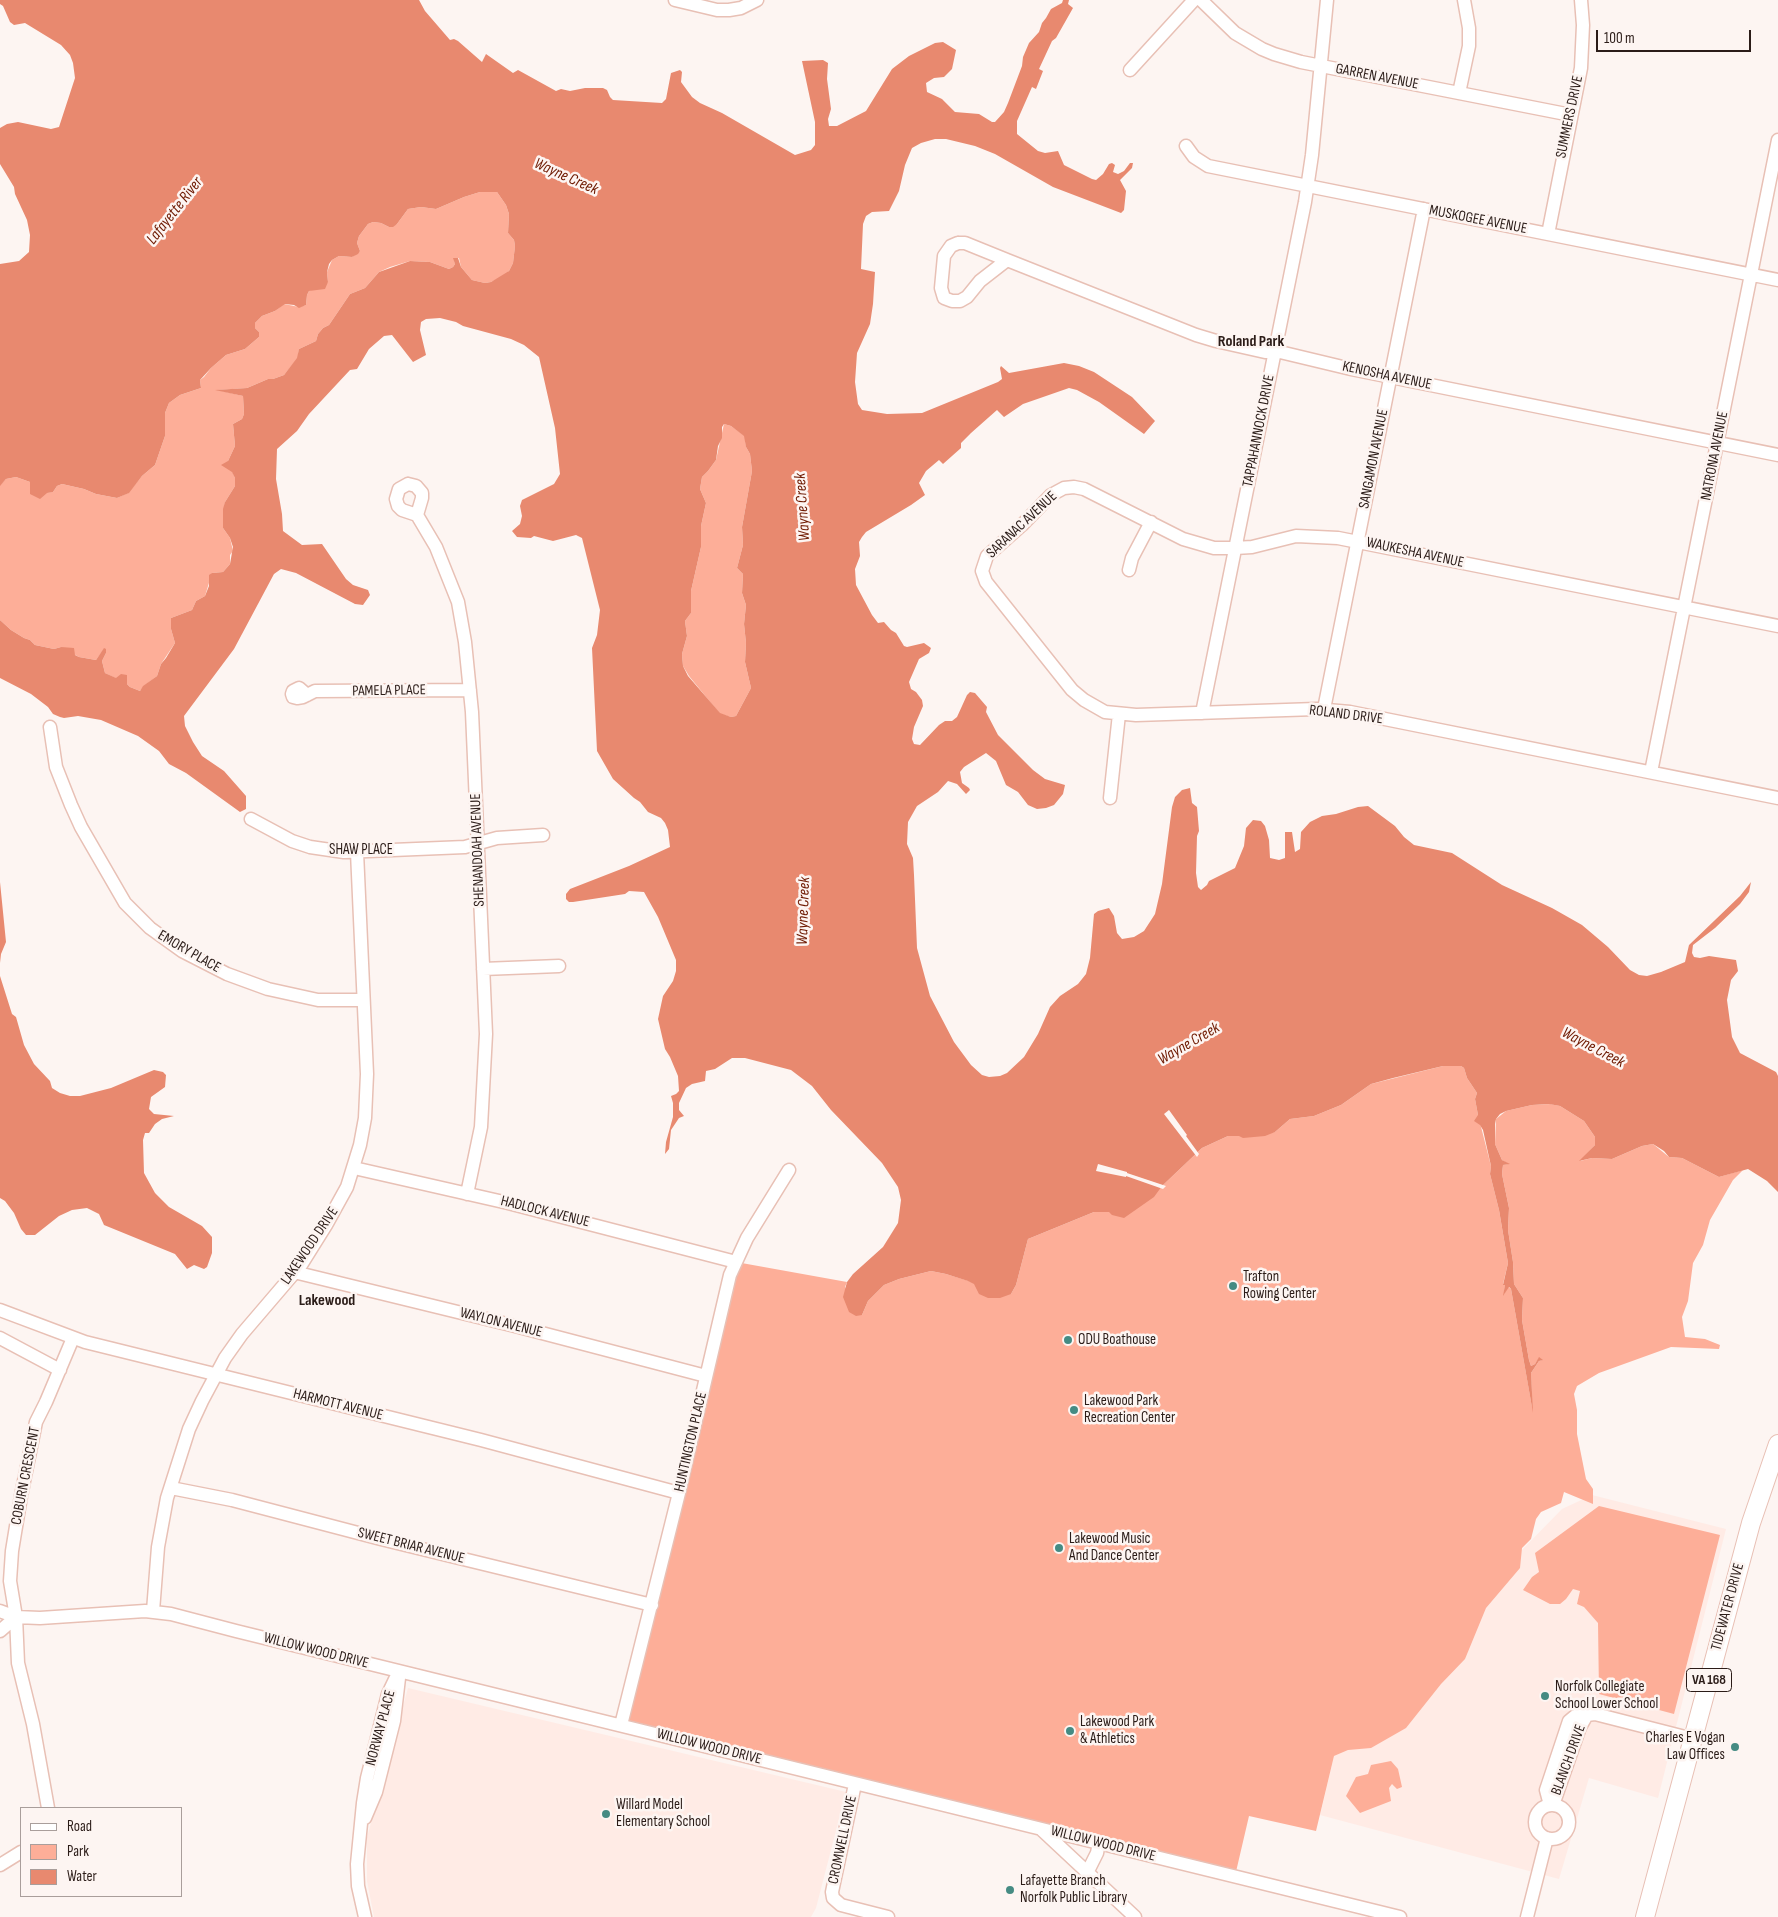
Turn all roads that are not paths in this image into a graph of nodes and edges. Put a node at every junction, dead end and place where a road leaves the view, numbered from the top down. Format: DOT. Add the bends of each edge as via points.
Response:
graph roads {
  1 [pos="675,0"];
  2 [pos="757,0"];
  3 [pos="1194,0"];
  4 [pos="1202,0"];
  5 [pos="1327,0"];
  6 [pos="1464,0"];
  7 [pos="1581,0"];
  8 [pos="1320,66"];
  9 [pos="1130,70"];
  10 [pos="1459,93"];
  11 [pos="1571,115"];
  12 [pos="1778,140"];
  13 [pos="1186,146"];
  14 [pos="1307,186"];
  15 [pos="1424,209"];
  16 [pos="1548,234"];
  17 [pos="1007,260"];
  18 [pos="1752,275"];
  19 [pos="1778,280"];
  20 [pos="1275,352"];
  21 [pos="1390,377"];
  22 [pos="1718,443"];
  23 [pos="1778,455"];
  24 [pos="1062,489"];
  25 [pos="418,515"];
  26 [pos="1151,522"];
  27 [pos="1357,541"];
  28 [pos="1235,548"];
  29 [pos="983,563"];
  30 [pos="1129,570"];
  31 [pos="1685,608"];
  32 [pos="1778,626"];
  33 [pos="470,690"];
  34 [pos="307,694"];
  35 [pos="1324,709"];
  36 [pos="1202,713"];
  37 [pos="1119,714"];
  38 [pos="50,727"];
  39 [pos="1651,772"];
  40 [pos="1110,798"];
  41 [pos="1778,798"];
  42 [pos="251,819"];
  43 [pos="543,835"];
  44 [pos="477,843"];
  45 [pos="357,852"];
  46 [pos="559,966"];
  47 [pos="483,969"];
  48 [pos="363,1000"];
  49 [pos="354,1168"];
  50 [pos="789,1170"];
  51 [pos="467,1194"];
  52 [pos="736,1262"];
  53 [pos="294,1272"];
  54 [pos="0,1310"];
  55 [pos="0,1338"];
  56 [pos="73,1338"];
  57 [pos="60,1370"];
  58 [pos="216,1374"];
  59 [pos="706,1376"];
  60 [pos="1778,1444"];
  61 [pos="171,1488"];
  62 [pos="679,1493"];
  63 [pos="652,1605"];
  64 [pos="0,1611"];
  65 [pos="153,1612"];
  66 [pos="16,1617"];
  67 [pos="0,1631"];
  68 [pos="399,1671"];
  69 [pos="621,1725"];
  70 [pos="1693,1739"];
  71 [pos="855,1784"];
  72 [pos="1551,1805"];
  73 [pos="48,1807"];
  74 [pos="1040,1828"];
  75 [pos="1547,1838"];
  76 [pos="1099,1843"];
  77 [pos="20,1853"];
  78 [pos="0,1865"];
  79 [pos="1087,1873"];
  80 [pos="365,1917"];
  81 [pos="888,1917"];
  82 [pos="1135,1917"];
  83 [pos="1400,1917"];
  84 [pos="1527,1917"];
  85 [pos="1645,1917"];
  1 -- 2 [label="street" via="717,10 741,8"];
  3 -- 9 [label="street"];
  4 -- 8 [label="street, GARREN AVENUE" via="1235,32 1262,50"];
  5 -- 8 [label="street, TAPPAHANNOCK DRIVE"];
  6 -- 10 [label="street" via="1469,28"];
  7 -- 11 [label="street, SUMMERS DRIVE" via="1583,49"];
  8 -- 10 [label="street, GARREN AVENUE"];
  8 -- 14 [label="street, TAPPAHANNOCK DRIVE"];
  10 -- 11 [label="street, GARREN AVENUE"];
  11 -- 16 [label="street, SUMMERS DRIVE"];
  12 -- 18 [label="street, NATRONA AVENUE"];
  13 -- 14 [label="street, MUSKOGEE AVENUE" via="1194,157 1208,166"];
  14 -- 15 [label="street, MUSKOGEE AVENUE"];
  14 -- 20 [label="street, TAPPAHANNOCK DRIVE"];
  15 -- 16 [label="street, MUSKOGEE AVENUE"];
  15 -- 21 [label="street, SANGAMON AVENUE"];
  16 -- 18 [label="street, MUSKOGEE AVENUE"];
  17 -- 17 [label="street, KENOSHA AVENUE" via="960,301 948,300 941,293 944,256 951,246 964,243"];
  17 -- 20 [label="street, KENOSHA AVENUE" via="1196,335"];
  18 -- 19 [label="street, MUSKOGEE AVENUE"];
  18 -- 22 [label="street, NATRONA AVENUE"];
  20 -- 21 [label="street, KENOSHA AVENUE"];
  20 -- 28 [label="street, TAPPAHANNOCK DRIVE"];
  21 -- 22 [label="street, KENOSHA AVENUE"];
  21 -- 27 [label="street, SANGAMON AVENUE"];
  22 -- 23 [label="street, KENOSHA AVENUE"];
  22 -- 31 [label="street, NATRONA AVENUE"];
  24 -- 26 [label="street, WAUKESHA AVENUE" via="1074,486 1084,489"];
  24 -- 29 [label="street, SARANAC AVENUE" via="1051,495"];
  25 -- 33 [label="street, SHENANDOAH AVENUE" via="436,547 458,602"];
  26 -- 28 [label="street, WAUKESHA AVENUE" via="1198,544"];
  26 -- 30 [label="street"];
  27 -- 28 [label="street, WAUKESHA AVENUE" via="1317,535 1296,536"];
  27 -- 31 [label="street, WAUKESHA AVENUE"];
  27 -- 35 [label="street, SANGAMON AVENUE"];
  28 -- 36 [label="street, TAPPAHANNOCK DRIVE"];
  29 -- 37 [label="street, ROLAND DRIVE" via="986,582 1072,690 1097,708"];
  31 -- 32 [label="street, WAUKESHA AVENUE"];
  31 -- 39 [label="street, NATRONA AVENUE"];
  33 -- 34 [label="street, PAMELA PLACE" via="315,691"];
  33 -- 44 [label="street, SHENANDOAH AVENUE"];
  35 -- 36 [label="street, ROLAND DRIVE"];
  35 -- 39 [label="street, ROLAND DRIVE"];
  36 -- 37 [label="street, ROLAND DRIVE"];
  37 -- 40 [label="street"];
  38 -- 48 [label="street, EMORY PLACE" via="56,767 78,819 126,903 150,928 182,951 227,974 268,989 318,1000"];
  39 -- 41 [label="street, ROLAND DRIVE"];
  42 -- 45 [label="street, SHAW PLACE" via="310,847"];
  43 -- 44 [label="street, SHAW PLACE" via="497,838"];
  44 -- 45 [label="street, SHAW PLACE" via="465,847"];
  44 -- 47 [label="street, SHENANDOAH AVENUE"];
  45 -- 48 [label="street, LAKEWOOD DRIVE"];
  46 -- 47 [label="street"];
  47 -- 51 [label="street, SHENANDOAH AVENUE" via="486,1034 483,1107"];
  48 -- 49 [label="street, LAKEWOOD DRIVE" via="367,1096"];
  49 -- 51 [label="street, HADLOCK AVENUE"];
  49 -- 53 [label="street, LAKEWOOD DRIVE" via="340,1201"];
  50 -- 52 [label="street, HUNTINGTON PLACE" via="752,1229"];
  51 -- 52 [label="street, HADLOCK AVENUE"];
  52 -- 59 [label="street, HUNTINGTON PLACE"];
  53 -- 58 [label="street, LAKEWOOD DRIVE" via="242,1334"];
  53 -- 59 [label="street, WAYLON AVENUE"];
  54 -- 56 [label="street, HARMOTT AVENUE"];
  55 -- 57 [label="street"];
  56 -- 57 [label="street, COBURN CRESCENT"];
  56 -- 58 [label="street, HARMOTT AVENUE"];
  57 -- 66 [label="street, COBURN CRESCENT" via="36,1422 21,1496 10,1581"];
  58 -- 61 [label="street, LAKEWOOD DRIVE" via="189,1429"];
  58 -- 62 [label="street, HARMOTT AVENUE"];
  59 -- 62 [label="street, HUNTINGTON PLACE"];
  60 -- 70 [label="highway, TIDEWATER DRIVE / VA 168" via="1751,1523"];
  61 -- 63 [label="street, SWEET BRIAR AVENUE"];
  61 -- 65 [label="street, LAKEWOOD DRIVE" via="158,1547"];
  62 -- 63 [label="street, HUNTINGTON PLACE"];
  63 -- 69 [label="street, HUNTINGTON PLACE"];
  64 -- 66 [label="street, WILLOW WOOD DRIVE"];
  65 -- 66 [label="street, WILLOW WOOD DRIVE"];
  65 -- 68 [label="street, WILLOW WOOD DRIVE"];
  66 -- 67 [label="street"];
  66 -- 73 [label="street, COBURN CRESCENT" via="18,1663"];
  68 -- 69 [label="street, WILLOW WOOD DRIVE"];
  68 -- 80 [label="street, NORWAY PLACE" via="394,1721 376,1792 361,1830 358,1886"];
  69 -- 71 [label="street, WILLOW WOOD DRIVE"];
  70 -- 72 [label="street, BLANCH DRIVE" via="1595,1714 1587,1715"];
  70 -- 85 [label="highway, TIDEWATER DRIVE / VA 168"];
  71 -- 74 [label="street, WILLOW WOOD DRIVE"];
  71 -- 81 [label="street, CROMWELL DRIVE" via="833,1898 841,1905"];
  72 -- 75 [label="street" via="1539,1810 1535,1821 1538,1832"];
  72 -- 75 [label="street" via="1564,1810 1568,1825 1558,1838"];
  74 -- 76 [label="street, WILLOW WOOD DRIVE"];
  74 -- 79 [label="street"];
  75 -- 84 [label="street"];
  76 -- 79 [label="street"];
  76 -- 83 [label="street, WILLOW WOOD DRIVE"];
  77 -- 78 [label="street"];
  79 -- 82 [label="street"];
}
